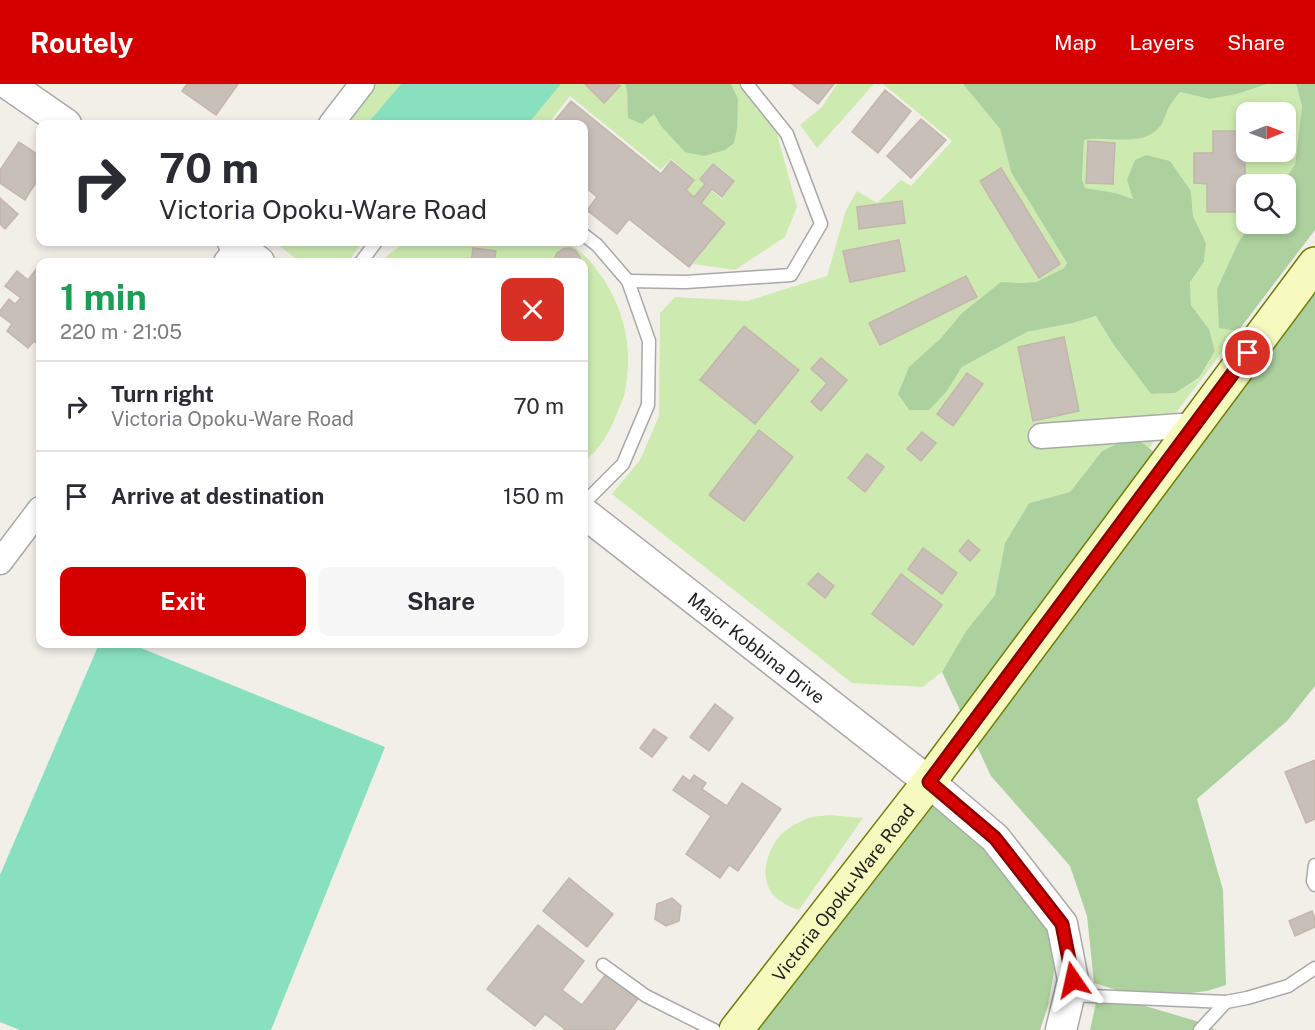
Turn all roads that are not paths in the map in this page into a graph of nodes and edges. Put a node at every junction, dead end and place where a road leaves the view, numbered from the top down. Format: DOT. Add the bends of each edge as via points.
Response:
graph roads {
  1 [pos="8,84"];
  2 [pos="362,84"];
  3 [pos="747,84"];
  4 [pos="60,120"];
  5 [pos="334,120"];
  6 [pos="588,238"];
  7 [pos="1315,264"];
  8 [pos="628,281"];
  9 [pos="1195,425"];
  10 [pos="1041,436"];
  11 [pos="588,499"];
  12 [pos="36,513"];
  13 [pos="588,516"];
  14 [pos="0,562"];
  15 [pos="929,782"];
  16 [pos="1315,865"];
  17 [pos="1315,885"];
  18 [pos="603,965"];
  19 [pos="1315,968"];
  20 [pos="1070,995"];
  21 [pos="1226,1002"];
  22 [pos="714,1030"];
  23 [pos="736,1030"];
  24 [pos="1061,1030"];
  25 [pos="1200,1030"];
  1 -- 4 [label="street"];
  2 -- 5 [label="street"];
  3 -- 8 [label="lane" via="787,134 821,224 791,275 686,282"];
  6 -- 8 [label="lane"];
  7 -- 9 [label="main road, Victoria Opoku-Ware Road"];
  8 -- 11 [label="lane" via="649,341 648,405 623,464"];
  9 -- 10 [label="street"];
  9 -- 15 [label="main road, Victoria Opoku-Ware Road"];
  12 -- 14 [label="street"];
  13 -- 15 [label="street, Major Kobbina Drive"];
  15 -- 20 [label="street, Major Kobbina Drive" via="995,838 1062,924 1073,980"];
  15 -- 23 [label="main road, Victoria Opoku-Ware Road"];
  16 -- 17 [label="lane"];
  18 -- 22 [label="lane" via="646,996"];
  19 -- 21 [label="lane" via="1288,986"];
  20 -- 21 [label="lane"];
  20 -- 24 [label="street, Major Kobbina Drive"];
  21 -- 25 [label="lane"];
}
